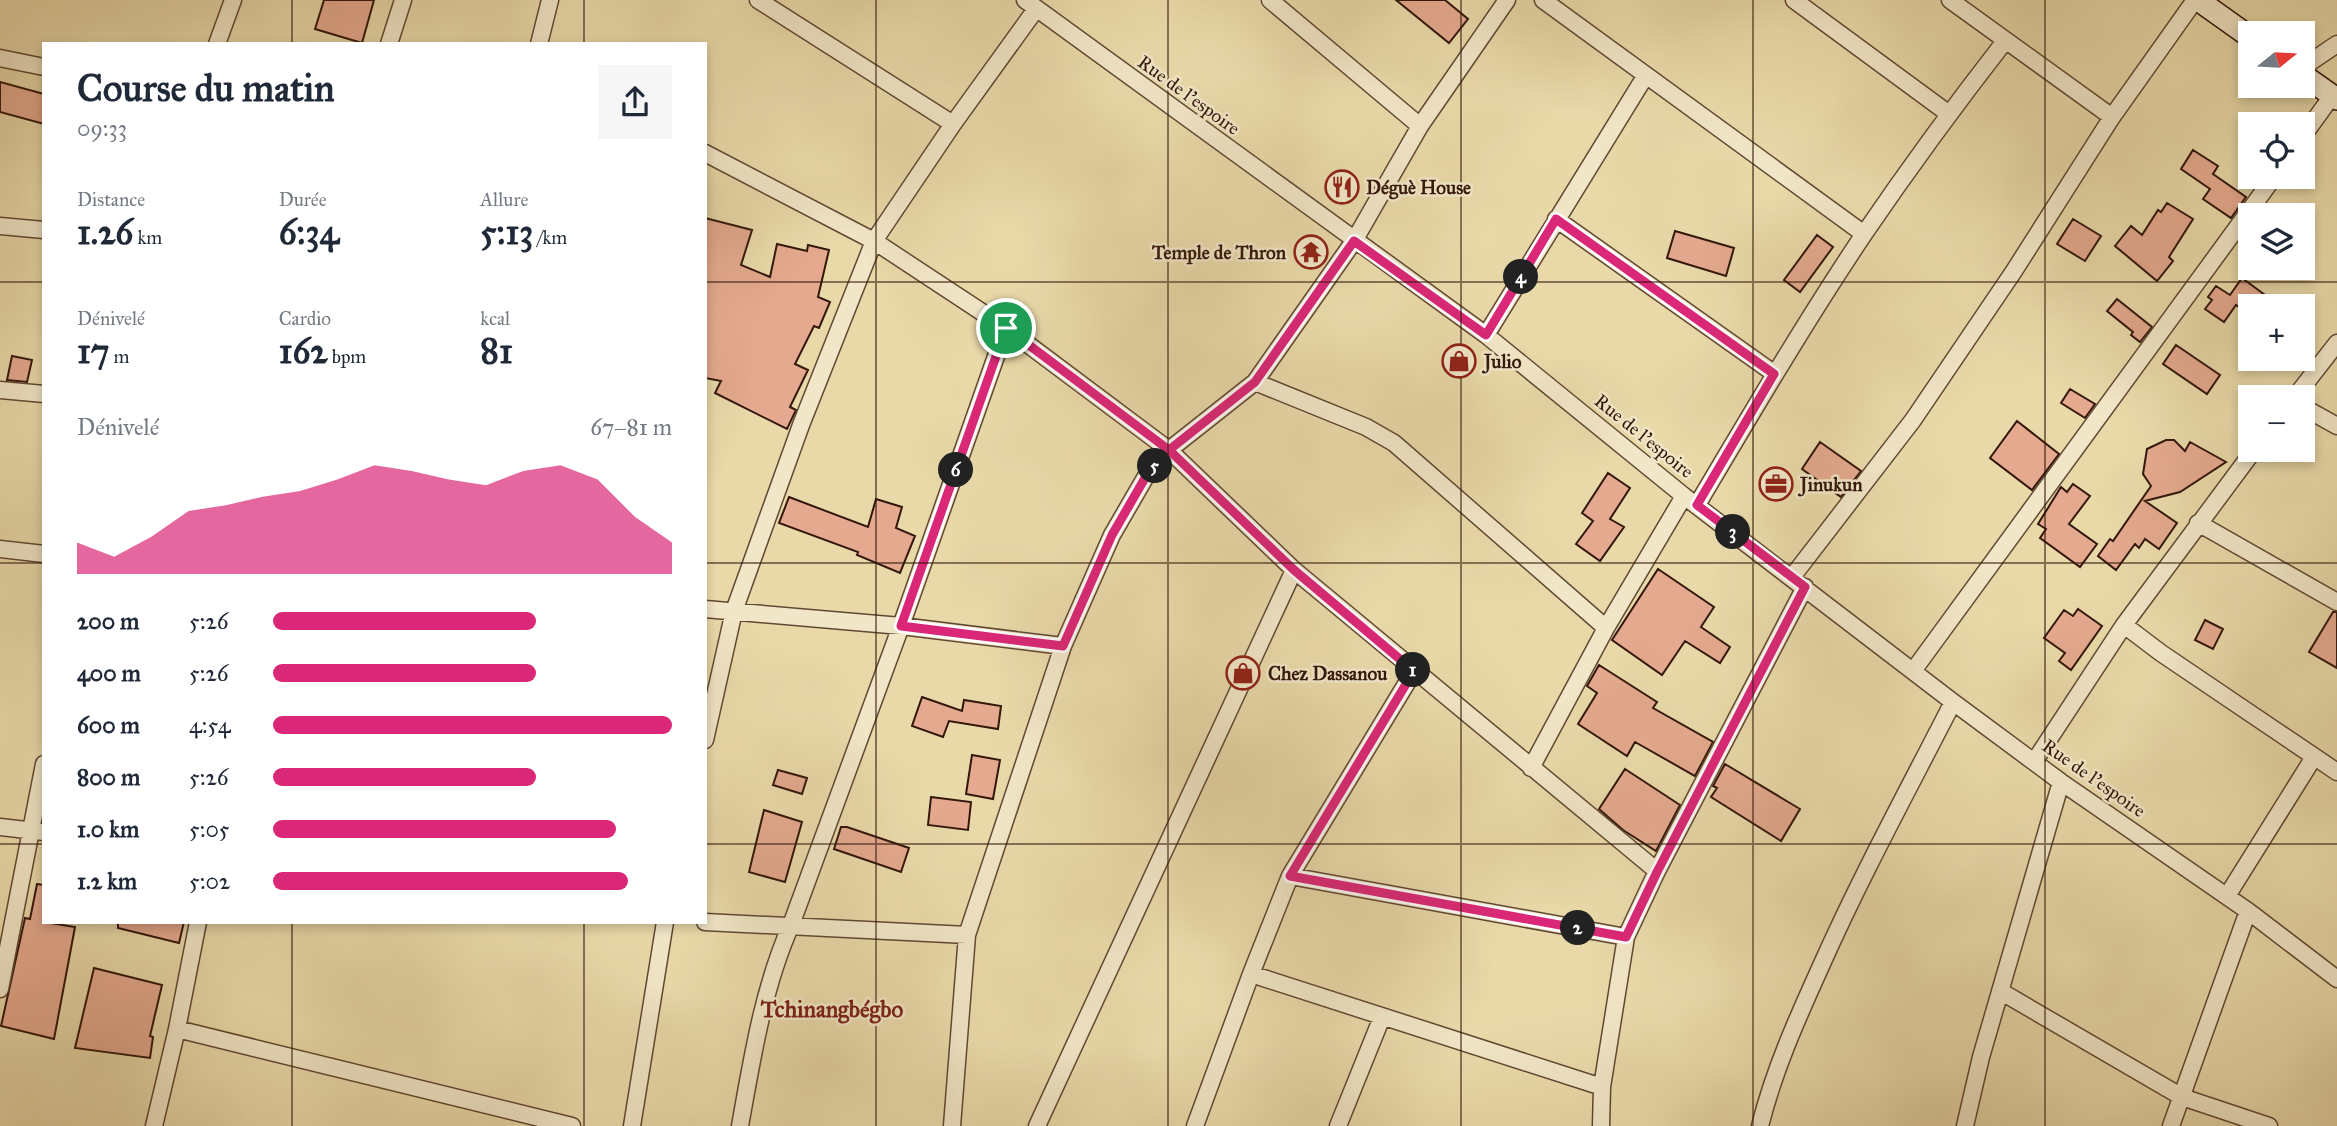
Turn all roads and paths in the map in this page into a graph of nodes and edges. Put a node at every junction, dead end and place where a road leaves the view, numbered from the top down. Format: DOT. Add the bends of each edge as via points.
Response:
graph roads {
  1 [pos="233,0"];
  2 [pos="404,0"];
  3 [pos="550,0"];
  4 [pos="758,0"];
  5 [pos="1270,0"];
  6 [pos="1507,0"];
  7 [pos="1543,0"];
  8 [pos="1794,0"];
  9 [pos="1950,0"];
  10 [pos="2197,0"];
  11 [pos="1031,5"];
  12 [pos="2238,29"];
  13 [pos="2005,41"];
  14 [pos="218,42"];
  15 [pos="390,42"];
  16 [pos="540,42"];
  17 [pos="2337,44"];
  18 [pos="0,58"];
  19 [pos="2315,59"];
  20 [pos="42,67"];
  21 [pos="1646,75"];
  22 [pos="2315,83"];
  23 [pos="2335,97"];
  24 [pos="1949,114"];
  25 [pos="2112,117"];
  26 [pos="2315,121"];
  27 [pos="953,124"];
  28 [pos="1420,126"];
  29 [pos="707,154"];
  30 [pos="2265,189"];
  31 [pos="1556,219"];
  32 [pos="0,226"];
  33 [pos="42,230"];
  34 [pos="1864,234"];
  35 [pos="874,241"];
  36 [pos="1354,241"];
  37 [pos="1006,328"];
  38 [pos="1486,335"];
  39 [pos="2337,343"];
  40 [pos="1774,374"];
  41 [pos="1255,382"];
  42 [pos="2304,385"];
  43 [pos="0,390"];
  44 [pos="42,394"];
  45 [pos="2315,414"];
  46 [pos="2337,426"];
  47 [pos="1169,450"];
  48 [pos="2245,462"];
  49 [pos="1691,500"];
  50 [pos="2198,523"];
  51 [pos="0,549"];
  52 [pos="42,554"];
  53 [pos="1294,570"];
  54 [pos="1799,582"];
  55 [pos="2337,602"];
  56 [pos="707,609"];
  57 [pos="734,611"];
  58 [pos="2124,625"];
  59 [pos="901,626"];
  60 [pos="1606,628"];
  61 [pos="1063,646"];
  62 [pos="1414,671"];
  63 [pos="1913,671"];
  64 [pos="1953,702"];
  65 [pos="707,731"];
  66 [pos="2314,757"];
  67 [pos="2034,762"];
  68 [pos="1531,768"];
  69 [pos="2337,772"];
  70 [pos="2061,782"];
  71 [pos="42,783"];
  72 [pos="0,827"];
  73 [pos="37,832"];
  74 [pos="1657,872"];
  75 [pos="1290,876"];
  76 [pos="2227,896"];
  77 [pos="2248,911"];
  78 [pos="707,922"];
  79 [pos="198,924"];
  80 [pos="665,924"];
  81 [pos="791,925"];
  82 [pos="967,935"];
  83 [pos="1626,937"];
  84 [pos="1251,974"];
  85 [pos="2337,979"];
  86 [pos="0,989"];
  87 [pos="2000,991"];
  88 [pos="1382,1017"];
  89 [pos="177,1029"];
  90 [pos="1602,1087"];
  91 [pos="2182,1097"];
  92 [pos="154,1126"];
  93 [pos="572,1126"];
  94 [pos="632,1126"];
  95 [pos="740,1126"];
  96 [pos="951,1126"];
  97 [pos="1037,1126"];
  98 [pos="1195,1126"];
  99 [pos="1338,1126"];
  100 [pos="1601,1126"];
  101 [pos="1760,1126"];
  102 [pos="1965,1126"];
  103 [pos="2171,1126"];
  104 [pos="2269,1126"];
  1 -- 14 [label="street"];
  2 -- 15 [label="street"];
  3 -- 16 [label="street"];
  4 -- 27 [label="street"];
  5 -- 28 [label="street"];
  6 -- 28 [label="street"];
  7 -- 21 [label="street"];
  8 -- 24 [label="street"];
  9 -- 13 [label="street"];
  10 -- 12 [label="main road"];
  10 -- 25 [label="street"];
  11 -- 27 [label="street"];
  11 -- 36 [label="street, Rue de l'espoire"];
  13 -- 24 [label="street"];
  13 -- 25 [label="street"];
  17 -- 19 [label="street"];
  18 -- 20 [label="street"];
  21 -- 31 [label="street"];
  21 -- 34 [label="street"];
  22 -- 23 [label="main road"];
  23 -- 26 [label="street"];
  24 -- 34 [label="street"];
  25 -- 54 [label="street" via="2014,271"];
  27 -- 35 [label="street"];
  28 -- 36 [label="street"];
  29 -- 35 [label="street"];
  30 -- 63 [label="street"];
  31 -- 38 [label="street"];
  31 -- 40 [label="street"];
  32 -- 33 [label="street"];
  34 -- 40 [label="street"];
  35 -- 37 [label="street"];
  35 -- 57 [label="street"];
  36 -- 38 [label="street, Rue de l'espoire"];
  36 -- 41 [label="street"];
  37 -- 47 [label="street"];
  37 -- 59 [label="street"];
  38 -- 49 [label="street, Rue de l'espoire"];
  39 -- 42 [label="street"];
  40 -- 49 [label="street"];
  41 -- 47 [label="street"];
  41 -- 60 [label="street" via="1394,443"];
  43 -- 44 [label="street"];
  45 -- 46 [label="street"];
  47 -- 53 [label="street"];
  47 -- 61 [label="street" via="1145,478 1112,535"];
  48 -- 50 [label="street"];
  49 -- 54 [label="street, Rue de l'espoire"];
  49 -- 60 [label="street"];
  50 -- 55 [label="street"];
  50 -- 58 [label="street"];
  51 -- 52 [label="street"];
  53 -- 62 [label="street"];
  53 -- 97 [label="street"];
  54 -- 63 [label="street, Rue de l'espoire"];
  54 -- 74 [label="street"];
  56 -- 57 [label="street"];
  57 -- 59 [label="street"];
  57 -- 65 [label="street"];
  58 -- 66 [label="street"];
  58 -- 67 [label="street"];
  59 -- 61 [label="street"];
  59 -- 81 [label="street"];
  60 -- 68 [label="street"];
  61 -- 82 [label="street"];
  62 -- 68 [label="street"];
  62 -- 75 [label="street"];
  63 -- 64 [label="street, Rue de l'espoire"];
  64 -- 67 [label="street, Rue de l'espoire"];
  64 -- 101 [label="street" via="1842,918 1787,1040"];
  66 -- 69 [label="street"];
  66 -- 76 [label="street"];
  67 -- 70 [label="street, Rue de l'espoire"];
  68 -- 74 [label="street"];
  70 -- 76 [label="street, Rue de l'espoire"];
  70 -- 87 [label="street"];
  71 -- 73 [label="street"];
  72 -- 73 [label="street"];
  73 -- 86 [label="street"];
  74 -- 83 [label="street"];
  75 -- 83 [label="street"];
  75 -- 84 [label="street"];
  76 -- 77 [label="street, Rue de l'espoire"];
  77 -- 85 [label="street, Rue de l'espoire"];
  77 -- 91 [label="street"];
  78 -- 81 [label="street"];
  79 -- 89 [label="street"];
  80 -- 94 [label="street"];
  81 -- 82 [label="street"];
  81 -- 95 [label="street" via="768,990"];
  82 -- 96 [label="street"];
  83 -- 90 [label="street"];
  84 -- 88 [label="street"];
  84 -- 98 [label="street"];
  87 -- 91 [label="street"];
  87 -- 102 [label="street"];
  88 -- 90 [label="street"];
  88 -- 99 [label="street"];
  89 -- 92 [label="street"];
  89 -- 93 [label="street"];
  90 -- 100 [label="street"];
  91 -- 103 [label="street"];
  91 -- 104 [label="street"];
}
